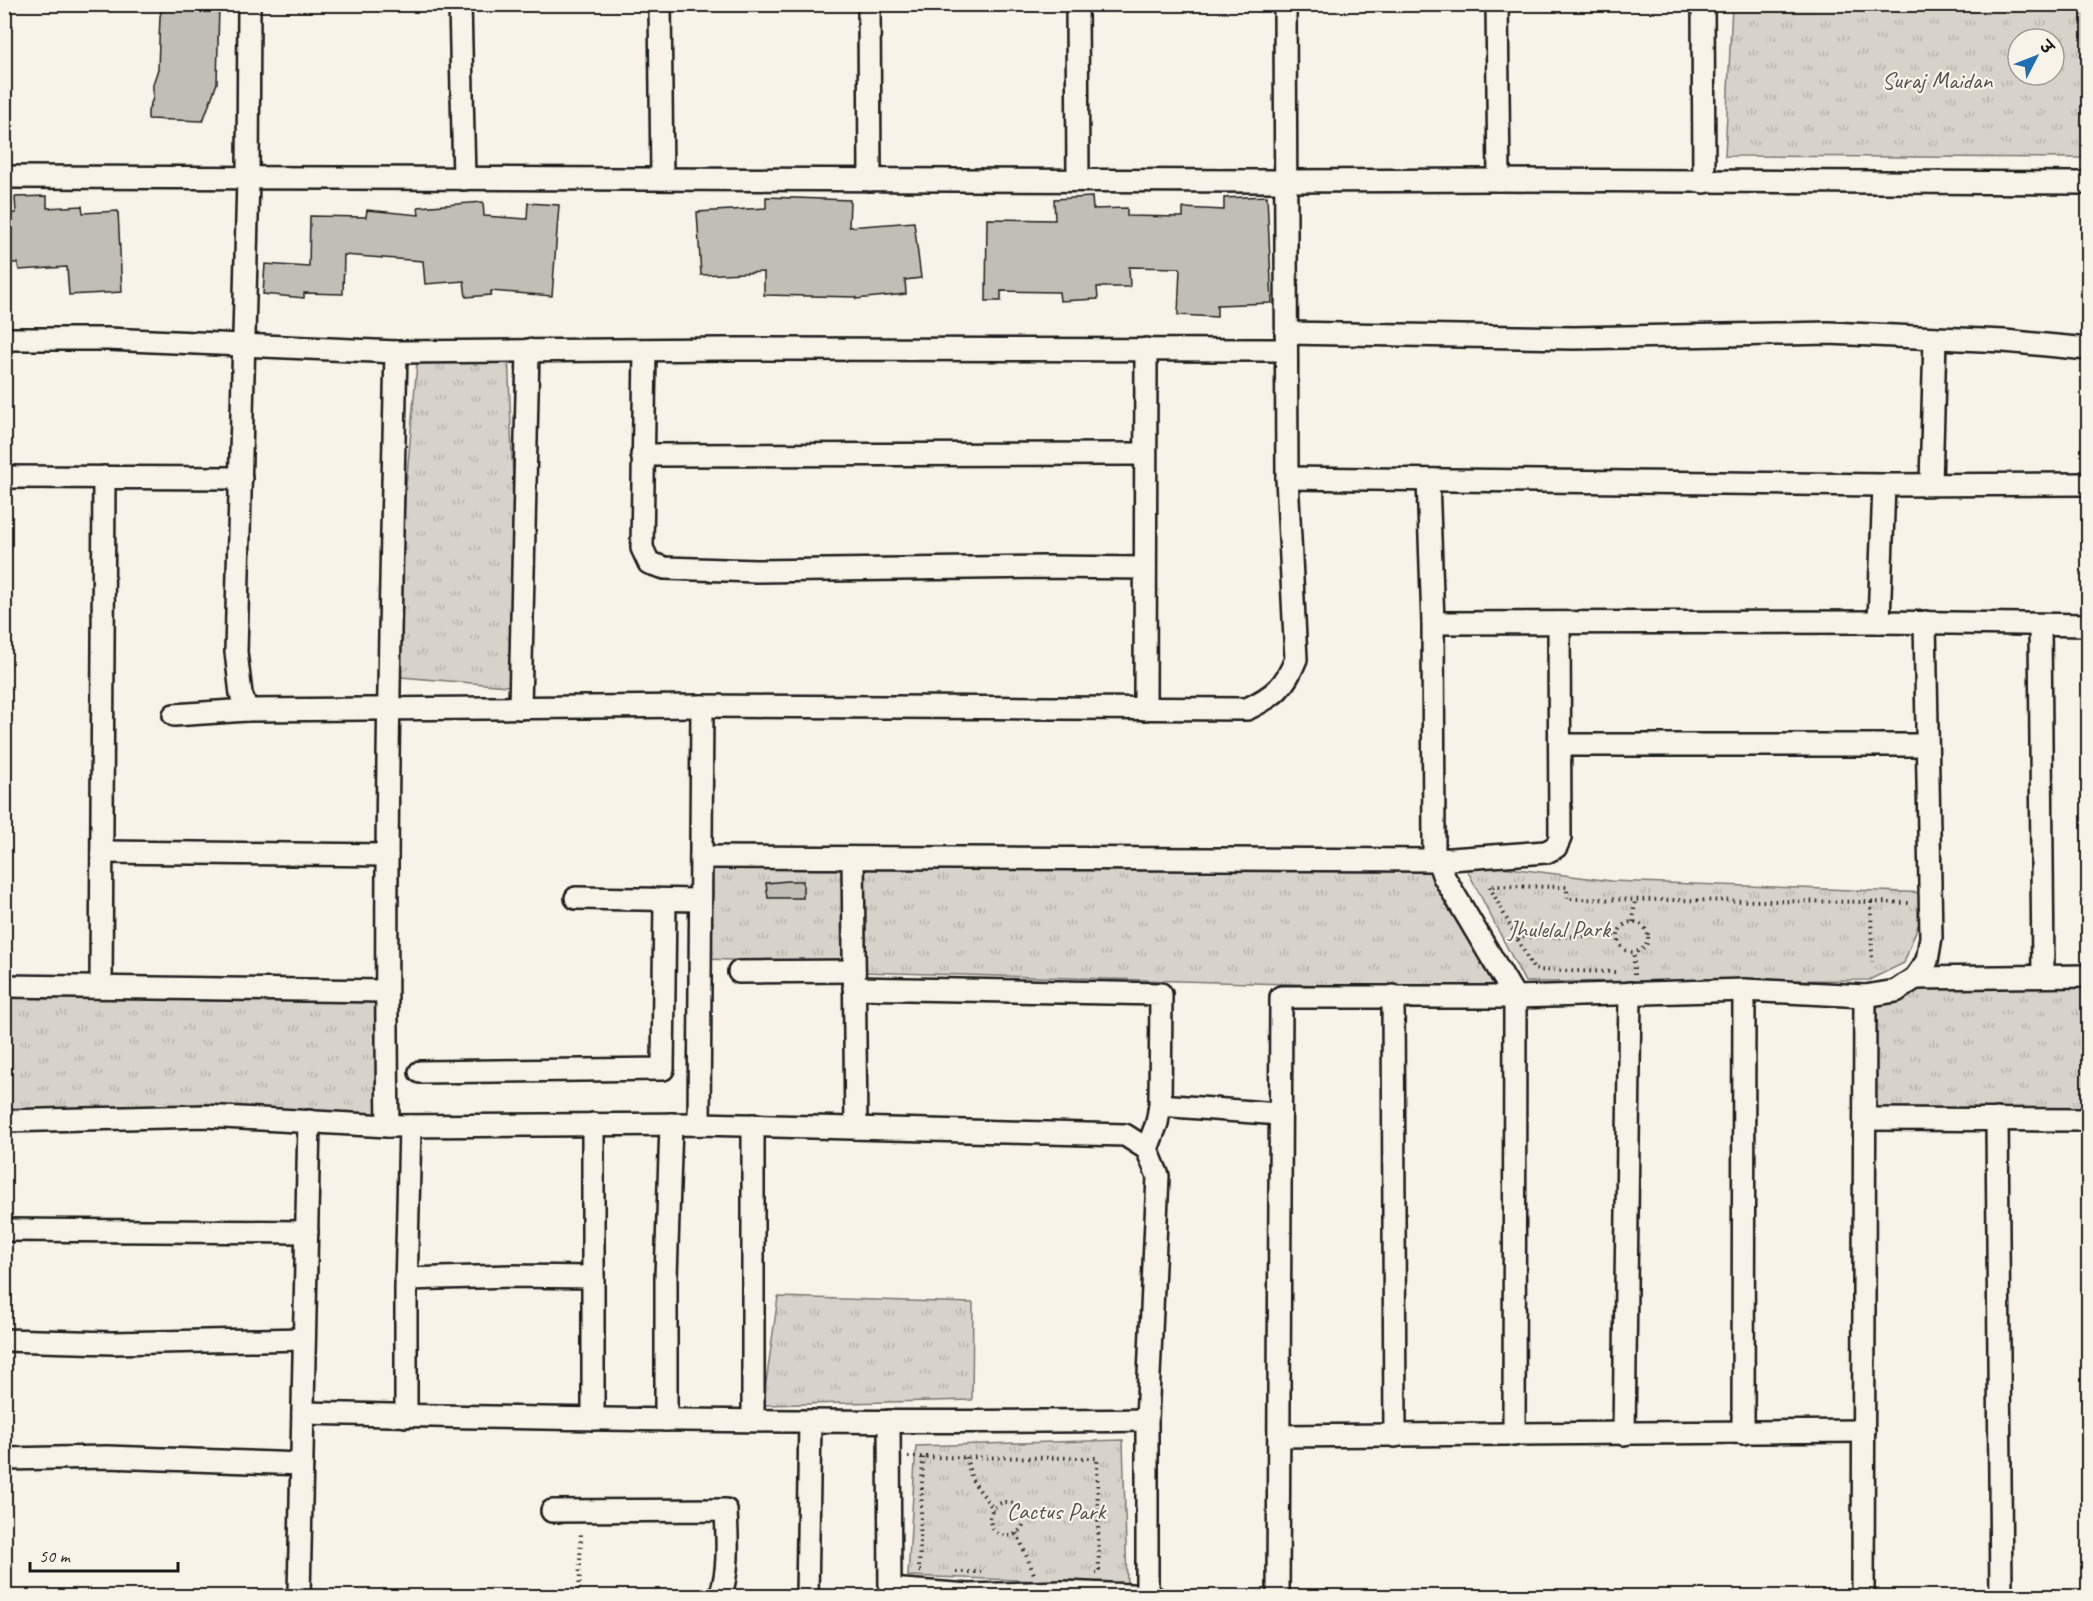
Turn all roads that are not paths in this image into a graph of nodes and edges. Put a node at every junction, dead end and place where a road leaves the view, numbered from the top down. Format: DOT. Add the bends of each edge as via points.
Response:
graph roads {
  1 [pos="249,4"];
  2 [pos="460,4"];
  3 [pos="660,4"];
  4 [pos="869,4"];
  5 [pos="1077,4"];
  6 [pos="1285,4"];
  7 [pos="1497,4"];
  8 [pos="1703,4"];
  9 [pos="4,177"];
  10 [pos="248,178"];
  11 [pos="662,178"];
  12 [pos="464,179"];
  13 [pos="870,180"];
  14 [pos="1077,180"];
  15 [pos="1499,180"];
  16 [pos="1286,181"];
  17 [pos="1704,182"];
  18 [pos="2088,183"];
  19 [pos="1935,338"];
  20 [pos="4,339"];
  21 [pos="1286,341"];
  22 [pos="244,344"];
  23 [pos="2088,348"];
  24 [pos="528,350"];
  25 [pos="645,350"];
  26 [pos="1146,350"];
  27 [pos="396,352"];
  28 [pos="1145,454"];
  29 [pos="642,455"];
  30 [pos="4,477"];
  31 [pos="104,477"];
  32 [pos="241,478"];
  33 [pos="1287,478"];
  34 [pos="1428,480"];
  35 [pos="1931,484"];
  36 [pos="2088,484"];
  37 [pos="1884,486"];
  38 [pos="1145,568"];
  39 [pos="1880,622"];
  40 [pos="1925,622"];
  41 [pos="1433,623"];
  42 [pos="1560,623"];
  43 [pos="2040,625"];
  44 [pos="2088,625"];
  45 [pos="702,706"];
  46 [pos="520,708"];
  47 [pos="388,709"];
  48 [pos="1145,709"];
  49 [pos="248,710"];
  50 [pos="174,715"];
  51 [pos="1560,745"];
  52 [pos="1927,745"];
  53 [pos="102,852"];
  54 [pos="387,855"];
  55 [pos="701,857"];
  56 [pos="853,858"];
  57 [pos="1437,860"];
  58 [pos="576,898"];
  59 [pos="665,900"];
  60 [pos="700,900"];
  61 [pos="739,972"];
  62 [pos="2043,976"];
  63 [pos="2088,976"];
  64 [pos="1915,978"];
  65 [pos="854,980"];
  66 [pos="4,986"];
  67 [pos="101,987"];
  68 [pos="1744,990"];
  69 [pos="386,991"];
  70 [pos="1630,993"];
  71 [pos="1393,996"];
  72 [pos="1865,996"];
  73 [pos="1515,997"];
  74 [pos="420,1072"];
  75 [pos="1160,1105"];
  76 [pos="1280,1114"];
  77 [pos="1864,1119"];
  78 [pos="1996,1119"];
  79 [pos="2088,1120"];
  80 [pos="4,1121"];
  81 [pos="309,1121"];
  82 [pos="593,1124"];
  83 [pos="671,1124"];
  84 [pos="699,1124"];
  85 [pos="753,1125"];
  86 [pos="388,1126"];
  87 [pos="410,1126"];
  88 [pos="856,1128"];
  89 [pos="1147,1149"];
  90 [pos="4,1230"];
  91 [pos="307,1232"];
  92 [pos="593,1277"];
  93 [pos="406,1279"];
  94 [pos="304,1339"];
  95 [pos="4,1340"];
  96 [pos="303,1413"];
  97 [pos="406,1416"];
  98 [pos="592,1419"];
  99 [pos="666,1420"];
  100 [pos="753,1420"];
  101 [pos="1147,1420"];
  102 [pos="810,1421"];
  103 [pos="889,1421"];
  104 [pos="1864,1431"];
  105 [pos="1743,1433"];
  106 [pos="1624,1434"];
  107 [pos="1514,1435"];
  108 [pos="1279,1436"];
  109 [pos="1395,1436"];
  110 [pos="4,1459"];
  111 [pos="302,1464"];
  112 [pos="552,1511"];
  113 [pos="890,1593"];
  114 [pos="1063,1594"];
  115 [pos="299,1596"];
  116 [pos="720,1596"];
  117 [pos="807,1596"];
  118 [pos="969,1596"];
  119 [pos="1147,1596"];
  120 [pos="1154,1596"];
  121 [pos="1278,1596"];
  122 [pos="1863,1596"];
  123 [pos="2001,1596"];
  1 -- 10 [label="street"];
  2 -- 12 [label="street"];
  3 -- 11 [label="street"];
  4 -- 13 [label="street"];
  5 -- 14 [label="street"];
  6 -- 16 [label="street"];
  7 -- 15 [label="street"];
  8 -- 17 [label="street"];
  9 -- 10 [label="street"];
  10 -- 12 [label="street"];
  10 -- 22 [label="street"];
  11 -- 12 [label="street"];
  11 -- 13 [label="street"];
  13 -- 14 [label="street"];
  14 -- 16 [label="street"];
  15 -- 16 [label="street"];
  15 -- 17 [label="street"];
  16 -- 21 [label="street"];
  17 -- 18 [label="street"];
  19 -- 21 [label="street" via="1829,333"];
  19 -- 23 [label="street"];
  19 -- 35 [label="street"];
  20 -- 22 [label="street"];
  21 -- 26 [label="street"];
  21 -- 33 [label="street"];
  22 -- 27 [label="street"];
  22 -- 32 [label="street"];
  24 -- 25 [label="street"];
  24 -- 27 [label="street"];
  24 -- 46 [label="street"];
  25 -- 26 [label="street"];
  25 -- 29 [label="street"];
  26 -- 28 [label="street"];
  27 -- 47 [label="street"];
  28 -- 29 [label="street"];
  28 -- 38 [label="street"];
  29 -- 38 [label="street" via="642,548 649,562 664,568"];
  30 -- 31 [label="street"];
  31 -- 32 [label="street"];
  31 -- 53 [label="street"];
  32 -- 49 [label="street" via="236,652 241,694"];
  33 -- 34 [label="street"];
  33 -- 48 [label="street" via="1296,658 1288,680 1271,698 1247,710"];
  34 -- 37 [label="street"];
  34 -- 41 [label="street"];
  35 -- 36 [label="street"];
  35 -- 37 [label="street"];
  37 -- 39 [label="street"];
  38 -- 48 [label="street"];
  39 -- 40 [label="street"];
  39 -- 42 [label="street"];
  40 -- 43 [label="street"];
  40 -- 52 [label="street"];
  41 -- 42 [label="street"];
  41 -- 57 [label="street"];
  42 -- 51 [label="street"];
  43 -- 44 [label="street"];
  43 -- 62 [label="street"];
  45 -- 46 [label="street"];
  45 -- 48 [label="street"];
  45 -- 55 [label="street"];
  46 -- 47 [label="street"];
  47 -- 49 [label="street"];
  47 -- 54 [label="street"];
  49 -- 50 [label="street"];
  51 -- 52 [label="street"];
  51 -- 57 [label="street" via="1560,838 1556,847 1546,852"];
  52 -- 64 [label="street" via="1931,937 1927,961"];
  53 -- 54 [label="street"];
  53 -- 67 [label="street"];
  54 -- 69 [label="street"];
  55 -- 56 [label="street"];
  55 -- 60 [label="street"];
  56 -- 57 [label="street"];
  56 -- 65 [label="street"];
  57 -- 73 [label="street"];
  58 -- 59 [label="street"];
  59 -- 60 [label="street"];
  59 -- 74 [label="street" via="663,1069"];
  60 -- 84 [label="street"];
  61 -- 65 [label="street"];
  62 -- 63 [label="street"];
  62 -- 64 [label="street"];
  64 -- 72 [label="street" via="1896,991"];
  65 -- 75 [label="street" via="1161,994"];
  65 -- 88 [label="street"];
  66 -- 67 [label="street"];
  67 -- 69 [label="street"];
  68 -- 70 [label="street"];
  68 -- 72 [label="street"];
  68 -- 105 [label="street"];
  69 -- 86 [label="street"];
  70 -- 73 [label="street"];
  70 -- 106 [label="street"];
  71 -- 73 [label="street"];
  71 -- 76 [label="street" via="1281,997"];
  71 -- 109 [label="street"];
  72 -- 77 [label="street"];
  73 -- 107 [label="street"];
  75 -- 76 [label="street"];
  75 -- 89 [label="street"];
  76 -- 108 [label="street"];
  77 -- 78 [label="street"];
  77 -- 104 [label="street"];
  78 -- 79 [label="street"];
  78 -- 123 [label="street"];
  80 -- 81 [label="street" via="205,1116"];
  81 -- 86 [label="street"];
  81 -- 91 [label="street"];
  82 -- 83 [label="street"];
  82 -- 87 [label="street"];
  82 -- 92 [label="street"];
  83 -- 84 [label="street"];
  83 -- 99 [label="street"];
  84 -- 85 [label="street"];
  85 -- 88 [label="street"];
  85 -- 100 [label="street"];
  86 -- 87 [label="street"];
  87 -- 93 [label="street"];
  88 -- 89 [label="street" via="1125,1135"];
  89 -- 101 [label="street" via="1158,1176"];
  90 -- 91 [label="street"];
  91 -- 94 [label="street"];
  92 -- 93 [label="street"];
  92 -- 98 [label="street"];
  93 -- 97 [label="street"];
  94 -- 95 [label="street" via="112,1343"];
  94 -- 96 [label="street"];
  96 -- 97 [label="street"];
  96 -- 111 [label="street"];
  97 -- 98 [label="street"];
  98 -- 99 [label="street"];
  99 -- 100 [label="street"];
  100 -- 102 [label="street"];
  101 -- 103 [label="street"];
  101 -- 119 [label="street"];
  102 -- 103 [label="street"];
  102 -- 117 [label="street"];
  103 -- 113 [label="street"];
  104 -- 105 [label="street"];
  104 -- 122 [label="street"];
  105 -- 106 [label="street"];
  106 -- 107 [label="street"];
  107 -- 109 [label="street"];
  108 -- 109 [label="street"];
  108 -- 121 [label="street"];
  110 -- 111 [label="street" via="107,1457"];
  111 -- 115 [label="street"];
  112 -- 116 [label="street" via="726,1510 727,1551"];
  113 -- 118 [label="street"];
  114 -- 118 [label="street"];
  114 -- 119 [label="street"];
  119 -- 120 [label="street"];
}
